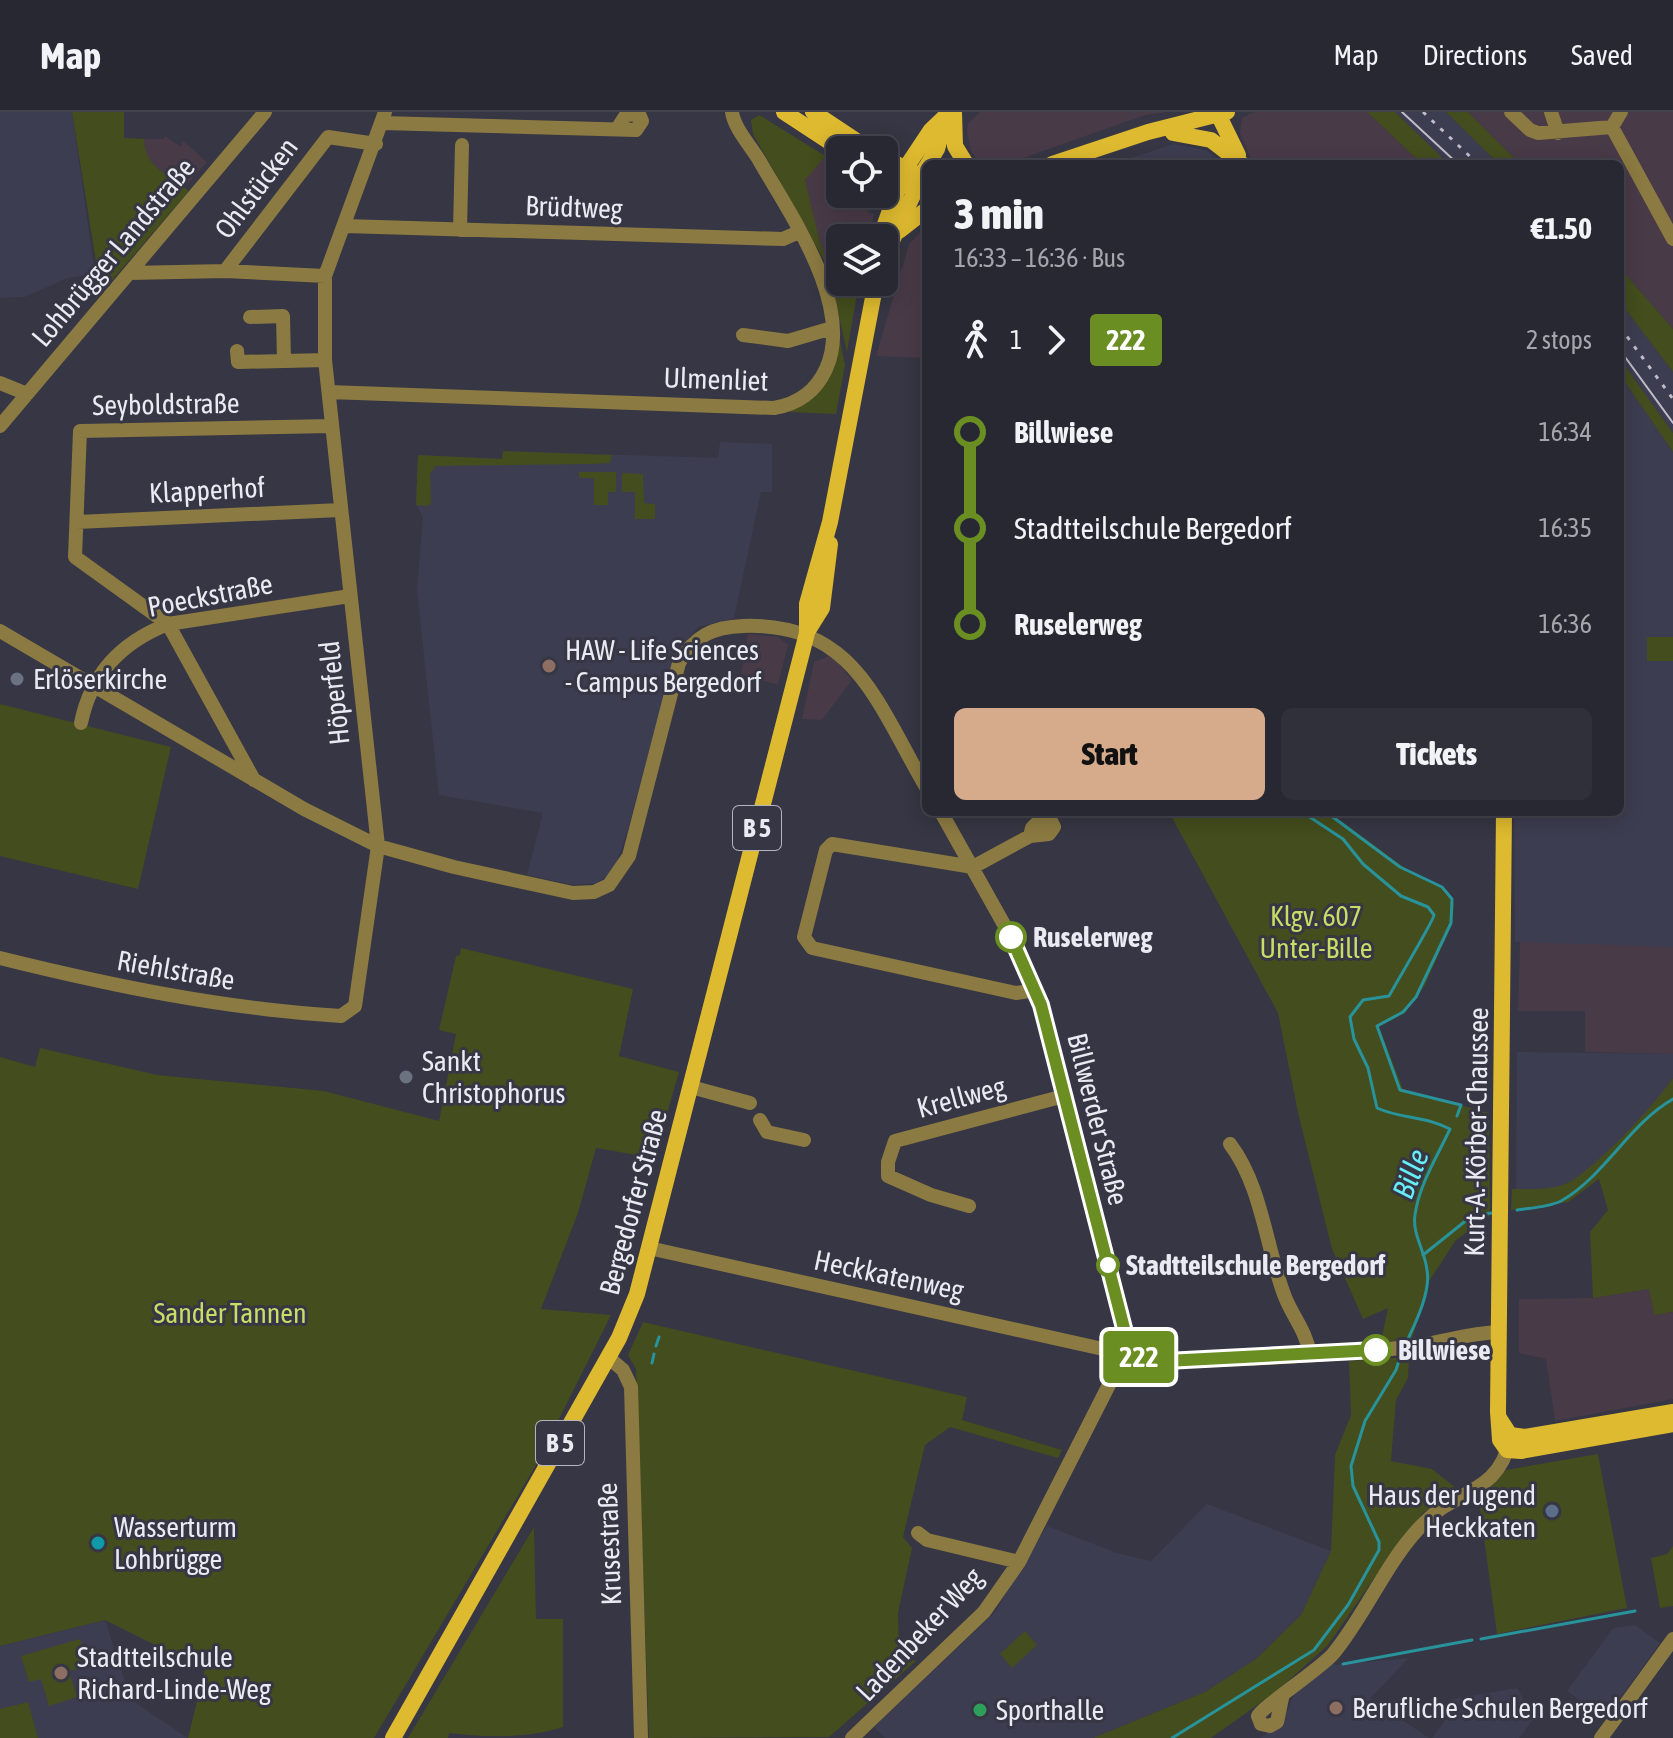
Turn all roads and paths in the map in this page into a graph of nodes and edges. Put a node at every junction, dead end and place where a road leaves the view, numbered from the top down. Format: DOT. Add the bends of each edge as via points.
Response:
graph roads {
  1 [pos="265,112"];
  2 [pos="732,112"];
  3 [pos="744,112"];
  4 [pos="784,112"];
  5 [pos="813,112"];
  6 [pos="1511,112"];
  7 [pos="1551,112"];
  8 [pos="1621,112"];
  9 [pos="1221,113"];
  10 [pos="950,114"];
  11 [pos="384,118"];
  12 [pos="1612,127"];
  13 [pos="617,129"];
  14 [pos="742,131"];
  15 [pos="1148,132"];
  16 [pos="1558,133"];
  17 [pos="849,136"];
  18 [pos="826,140"];
  19 [pos="376,144"];
  20 [pos="462,145"];
  21 [pos="931,160"];
  22 [pos="964,160"];
  23 [pos="1064,160"];
  24 [pos="1238,160"];
  25 [pos="1240,160"];
  26 [pos="898,165"];
  27 [pos="905,169"];
  28 [pos="922,171"];
  29 [pos="922,173"];
  30 [pos="905,187"];
  31 [pos="922,213"];
  32 [pos="892,224"];
  33 [pos="345,226"];
  34 [pos="460,230"];
  35 [pos="898,230"];
  36 [pos="799,232"];
  37 [pos="1673,239"];
  38 [pos="225,271"];
  39 [pos="130,273"];
  40 [pos="325,276"];
  41 [pos="873,296"];
  42 [pos="250,317"];
  43 [pos="832,328"];
  44 [pos="743,335"];
  45 [pos="237,351"];
  46 [pos="325,360"];
  47 [pos="284,361"];
  48 [pos="0,383"];
  49 [pos="329,392"];
  50 [pos="27,394"];
  51 [pos="0,426"];
  52 [pos="332,426"];
  53 [pos="340,510"];
  54 [pos="77,522"];
  55 [pos="350,596"];
  56 [pos="168,624"];
  57 [pos="0,631"];
  58 [pos="807,633"];
  59 [pos="93,686"];
  60 [pos="81,723"];
  61 [pos="254,780"];
  62 [pos="922,780"];
  63 [pos="943,816"];
  64 [pos="1504,816"];
  65 [pos="1030,836"];
  66 [pos="378,846"];
  67 [pos="973,867"];
  68 [pos="0,958"];
  69 [pos="1036,990"];
  70 [pos="344,1016"];
  71 [pos="691,1087"];
  72 [pos="1064,1096"];
  73 [pos="750,1103"];
  74 [pos="760,1120"];
  75 [pos="804,1140"];
  76 [pos="1230,1144"];
  77 [pos="969,1206"];
  78 [pos="649,1248"];
  79 [pos="1499,1332"];
  80 [pos="1310,1354"];
  81 [pos="1116,1356"];
  82 [pos="608,1357"];
  83 [pos="1661,1418"];
  84 [pos="1673,1424"];
  85 [pos="1509,1442"];
  86 [pos="918,1533"];
  87 [pos="1019,1562"];
  88 [pos="1673,1639"];
  89 [pos="1673,1654"];
  90 [pos="1649,1675"];
  91 [pos="1282,1698"];
  92 [pos="393,1738"];
  93 [pos="641,1738"];
  94 [pos="852,1738"];
  95 [pos="1601,1738"];
  1 -- 39 [label="street, Lohbrügger Landstraße"];
  2 -- 14 [label="street, Ulmenliet"];
  3 -- 14 [label="street"];
  4 -- 18 [label="main road"];
  5 -- 17 [label="main road"];
  6 -- 16 [label="street" via="1530,130"];
  7 -- 16 [label="street"];
  8 -- 12 [label="street"];
  9 -- 15 [label="main road"];
  9 -- 25 [label="main road"];
  10 -- 21 [label="main road"];
  10 -- 22 [label="main road" via="955,146"];
  10 -- 27 [label="main road" via="931,130"];
  11 -- 13 [label="street"];
  11 -- 19 [label="street, Höperfeld"];
  12 -- 16 [label="street"];
  12 -- 37 [label="street"];
  14 -- 36 [label="street, Ulmenliet"];
  15 -- 23 [label="main road"];
  15 -- 24 [label="main road" via="1201,136"];
  19 -- 33 [label="street, Höperfeld"];
  19 -- 38 [label="street, Ohlstücken" via="328,137"];
  20 -- 34 [label="street"];
  26 -- 27 [label="main road"];
  27 -- 28 [label="main road"];
  27 -- 30 [label="main road"];
  29 -- 30 [label="main road"];
  30 -- 32 [label="main road"];
  31 -- 35 [label="main road"];
  33 -- 34 [label="street, Brüdtweg"];
  33 -- 40 [label="street, Höperfeld"];
  34 -- 36 [label="street, Brüdtweg" via="783,239"];
  36 -- 43 [label="street, Ulmenliet" via="821,274"];
  38 -- 39 [label="street"];
  38 -- 40 [label="street"];
  39 -- 50 [label="street, Lohbrügger Landstraße"];
  40 -- 46 [label="street, Höperfeld"];
  41 -- 58 [label="main road, Bergedorfer Straße / B 5" via="830,522 807,604"];
  42 -- 47 [label="street" via="283,316"];
  43 -- 44 [label="street" via="788,341"];
  43 -- 49 [label="street, Ulmenliet" via="828,364 820,380 802,399 774,408"];
  45 -- 47 [label="street" via="238,362"];
  46 -- 47 [label="street"];
  46 -- 49 [label="street, Höperfeld"];
  48 -- 50 [label="street"];
  49 -- 52 [label="street, Höperfeld"];
  50 -- 51 [label="street, Lohbrügger Landstraße"];
  52 -- 53 [label="street, Höperfeld"];
  52 -- 54 [label="street, Seyboldstraße" via="80,431"];
  53 -- 54 [label="street, Klapperhof"];
  53 -- 55 [label="street, Höperfeld"];
  54 -- 56 [label="street, Seyboldstraße" via="75,557"];
  55 -- 56 [label="street, Poeckstraße"];
  55 -- 66 [label="street, Höperfeld"];
  56 -- 59 [label="street, Poeckstraße" via="140,635 115,654"];
  56 -- 61 [label="street"];
  57 -- 59 [label="street"];
  58 -- 62 [label="street" via="829,644 855,668"];
  58 -- 66 [label="street" via="732,627 708,631 689,647 679,663 629,856 609,885 573,893"];
  58 -- 71 [label="main road, Bergedorfer Straße / B 5"];
  59 -- 60 [label="street, Poeckstraße"];
  59 -- 61 [label="street"];
  61 -- 66 [label="street"];
  63 -- 67 [label="street, Billwerder Straße"];
  64 -- 79 [label="main road, Kurt-A.-Körber-Chaussee"];
  65 -- 67 [label="street"];
  66 -- 70 [label="street, Höperfeld" via="357,999"];
  67 -- 69 [label="street, Billwerder Straße"];
  67 -- 69 [label="street" via="832,844 826,850 805,940 812,948 1016,993"];
  68 -- 70 [label="street, Riehlstraße" via="243,1009"];
  69 -- 72 [label="street, Billwerder Straße"];
  71 -- 73 [label="street"];
  71 -- 78 [label="main road, Bergedorfer Straße / B 5"];
  72 -- 77 [label="street, Krellweg" via="895,1141 888,1176"];
  72 -- 80 [label="street, Billwerder Straße" via="1131,1348 1143,1358 1166,1361"];
  74 -- 75 [label="street" via="767,1132"];
  76 -- 80 [label="street" via="1245,1163 1286,1301 1307,1336"];
  78 -- 81 [label="street, Heckkatenweg"];
  78 -- 82 [label="main road, Bergedorfer Straße / B 5" via="637,1294"];
  79 -- 80 [label="street" via="1411,1347"];
  79 -- 85 [label="main road, Kurt-A.-Körber-Chaussee" via="1498,1412"];
  81 -- 87 [label="street, Ladenbeker Weg" via="1115,1373"];
  82 -- 92 [label="main road, Bergedorfer Straße / B 5"];
  82 -- 93 [label="street, Krusestraße" via="631,1387"];
  83 -- 84 [label="main road"];
  83 -- 85 [label="main road"];
  85 -- 91 [label="street" via="1489,1480 1439,1510 1416,1531 1332,1654"];
  86 -- 87 [label="street, Ladenbeker Weg" via="927,1540"];
  87 -- 94 [label="street, Ladenbeker Weg" via="984,1612"];
  88 -- 90 [label="street"];
  89 -- 90 [label="street"];
  90 -- 95 [label="street"];
}
